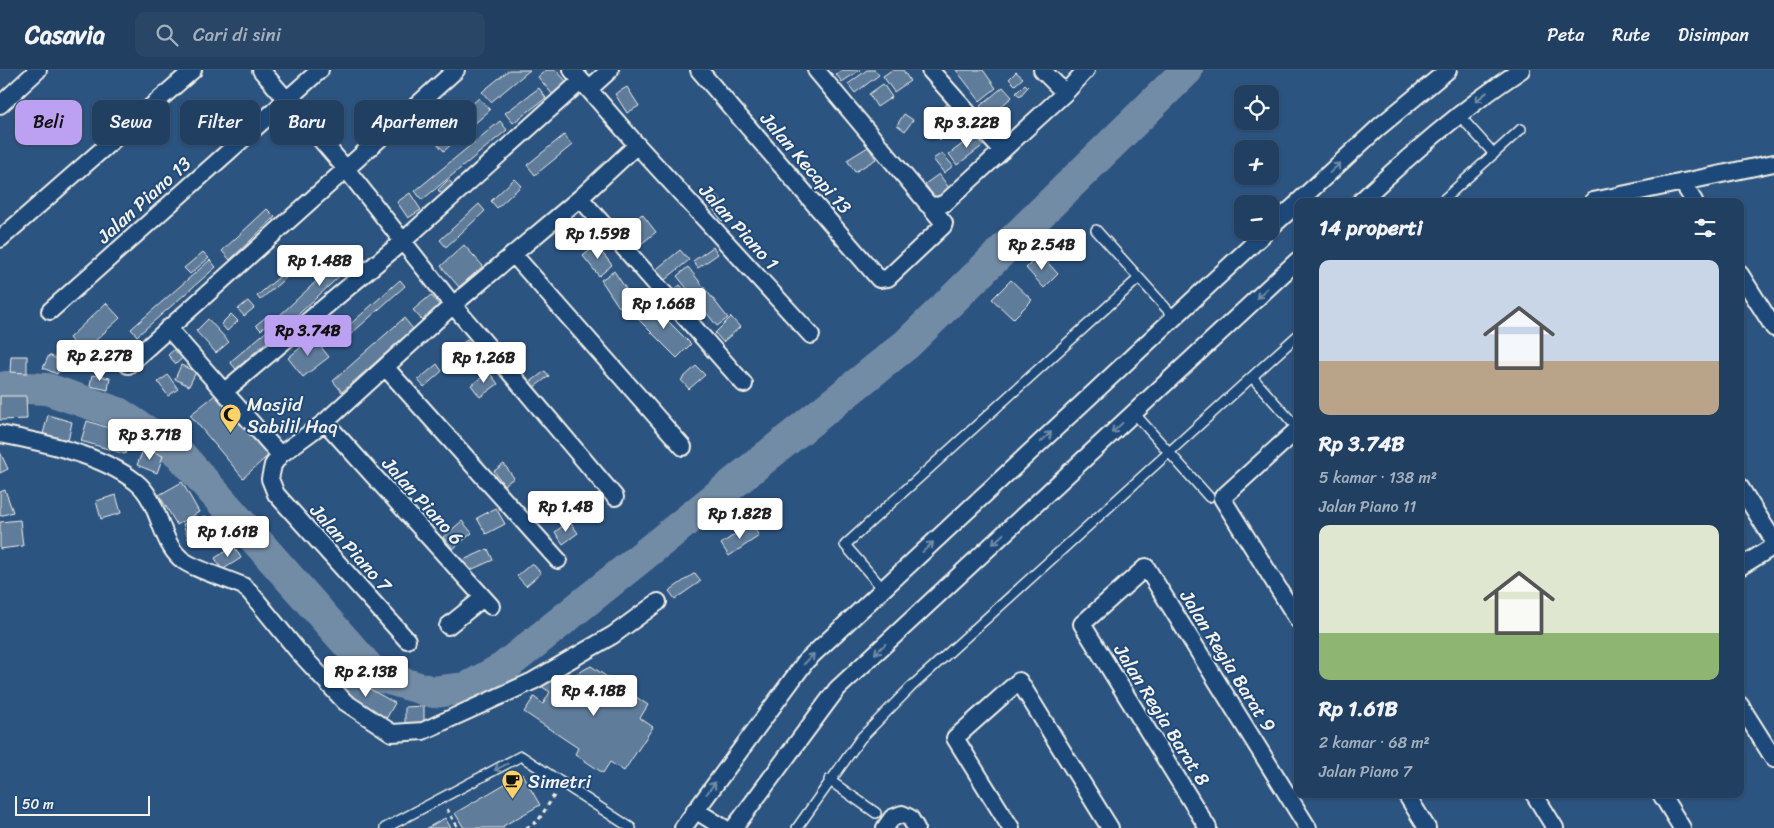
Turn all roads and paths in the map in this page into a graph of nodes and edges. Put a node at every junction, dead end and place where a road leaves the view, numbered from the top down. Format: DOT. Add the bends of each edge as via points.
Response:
graph roads {
  1 [pos="38,70"];
  2 [pos="193,70"];
  3 [pos="262,70"];
  4 [pos="320,70"];
  5 [pos="456,70"];
  6 [pos="610,70"];
  7 [pos="699,70"];
  8 [pos="816,70"];
  9 [pos="930,70"];
  10 [pos="1042,70"];
  11 [pos="1086,70"];
  12 [pos="1448,70"];
  13 [pos="1521,70"];
  14 [pos="581,80"];
  15 [pos="1065,93"];
  16 [pos="288,99"];
  17 [pos="0,105"];
  18 [pos="1460,115"];
  19 [pos="1521,129"];
  20 [pos="637,145"];
  21 [pos="1002,152"];
  22 [pos="1494,154"];
  23 [pos="1774,163"];
  24 [pos="346,169"];
  25 [pos="1682,182"];
  26 [pos="580,198"];
  27 [pos="1302,198"];
  28 [pos="1363,198"];
  29 [pos="1445,198"];
  30 [pos="1607,198"];
  31 [pos="1692,198"];
  32 [pos="927,204"];
  33 [pos="1294,206"];
  34 [pos="1279,220"];
  35 [pos="1096,230"];
  36 [pos="0,239"];
  37 [pos="1257,240"];
  38 [pos="403,241"];
  39 [pos="514,255"];
  40 [pos="1294,264"];
  41 [pos="1139,278"];
  42 [pos="1744,280"];
  43 [pos="453,305"];
  44 [pos="50,311"];
  45 [pos="1174,317"];
  46 [pos="168,328"];
  47 [pos="1774,328"];
  48 [pos="811,335"];
  49 [pos="1294,339"];
  50 [pos="128,365"];
  51 [pos="386,368"];
  52 [pos="1252,377"];
  53 [pos="744,384"];
  54 [pos="225,391"];
  55 [pos="1134,413"];
  56 [pos="325,422"];
  57 [pos="1294,424"];
  58 [pos="1294,426"];
  59 [pos="0,434"];
  60 [pos="683,447"];
  61 [pos="1170,452"];
  62 [pos="280,454"];
  63 [pos="1744,493"];
  64 [pos="615,497"];
  65 [pos="1216,498"];
  66 [pos="1774,541"];
  67 [pos="1774,546"];
  68 [pos="558,560"];
  69 [pos="1744,565"];
  70 [pos="883,589"];
  71 [pos="658,602"];
  72 [pos="1294,614"];
  73 [pos="1082,624"];
  74 [pos="448,626"];
  75 [pos="407,640"];
  76 [pos="1744,711"];
  77 [pos="1774,760"];
  78 [pos="829,780"];
  79 [pos="562,783"];
  80 [pos="441,798"];
  81 [pos="1408,798"];
  82 [pos="1536,798"];
  83 [pos="1663,798"];
  84 [pos="695,810"];
  85 [pos="876,813"];
  86 [pos="913,823"];
  87 [pos="385,828"];
  88 [pos="458,828"];
  89 [pos="526,828"];
  90 [pos="630,828"];
  91 [pos="683,828"];
  92 [pos="724,828"];
  93 [pos="734,828"];
  94 [pos="797,828"];
  95 [pos="885,828"];
  96 [pos="1011,828"];
  97 [pos="1110,828"];
  98 [pos="1208,828"];
  99 [pos="1308,828"];
  100 [pos="1427,828"];
  101 [pos="1555,828"];
  102 [pos="1682,828"];
  1 -- 17 [label="street"];
  2 -- 36 [label="street"];
  3 -- 16 [label="street"];
  4 -- 16 [label="street, Jalan Piano 13"];
  5 -- 24 [label="street"];
  6 -- 14 [label="street"];
  7 -- 32 [label="street, Jalan Kecapi 13" via="879,279 884,279 943,226 942,220"];
  8 -- 32 [label="street"];
  9 -- 21 [label="street"];
  10 -- 15 [label="street"];
  11 -- 15 [label="street"];
  27 -- 12 [label="street, one-way" via="1379,127"];
  13 -- 18 [label="street, one-way" via="1484,94"];
  14 -- 20 [label="street, Jalan Piano 1"];
  14 -- 38 [label="street"];
  15 -- 21 [label="street"];
  16 -- 24 [label="street"];
  16 -- 44 [label="street, Jalan Piano 13"];
  18 -- 22 [label="lane"];
  18 -- 28 [label="street"];
  19 -- 22 [label="lane"];
  20 -- 26 [label="street"];
  20 -- 48 [label="street, Jalan Piano 1"];
  21 -- 32 [label="street" via="944,203"];
  22 -- 29 [label="lane"];
  23 -- 25 [label="street"];
  24 -- 38 [label="street"];
  24 -- 46 [label="street"];
  25 -- 30 [label="street"];
  25 -- 31 [label="street"];
  26 -- 39 [label="street"];
  26 -- 53 [label="street"];
  33 -- 34 [label="street"];
  35 -- 41 [label="lane"];
  37 -- 45 [label="street"];
  38 -- 43 [label="street"];
  38 -- 54 [label="street"];
  39 -- 43 [label="street"];
  39 -- 60 [label="street"];
  40 -- 55 [label="street, one-way"];
  41 -- 45 [label="lane"];
  41 -- 70 [label="lane" via="845,545"];
  42 -- 47 [label="street"];
  43 -- 51 [label="street"];
  43 -- 64 [label="street"];
  70 -- 45 [label="street, one-way"];
  46 -- 50 [label="street"];
  46 -- 54 [label="street"];
  49 -- 52 [label="lane"];
  51 -- 56 [label="street"];
  51 -- 68 [label="street"];
  52 -- 57 [label="lane"];
  52 -- 61 [label="lane"];
  54 -- 62 [label="street"];
  55 -- 61 [label="lane"];
  55 -- 93 [label="street, one-way" via="837,689"];
  56 -- 62 [label="street"];
  56 -- 74 [label="street, Jalan Piano 6" via="487,602"];
  58 -- 65 [label="street"];
  59 -- 71 [label="street" via="54,444 112,467 138,483 173,550 182,560 243,586 346,702 392,733 423,730 533,681 613,635"];
  61 -- 65 [label="lane"];
  61 -- 78 [label="lane" via="911,687 861,738"];
  62 -- 75 [label="street, Jalan Piano 7" via="270,479 276,494"];
  63 -- 66 [label="street"];
  65 -- 72 [label="street"];
  67 -- 69 [label="street"];
  84 -- 70 [label="street, one-way" via="806,661"];
  73 -- 98 [label="street, Jalan Regia Barat 8"];
  73 -- 99 [label="street, Jalan Regia Barat 9" via="1146,567"];
  76 -- 77 [label="street"];
  78 -- 85 [label="lane"];
  78 -- 94 [label="lane"];
  79 -- 80 [label="lane, one-way" via="521,756"];
  79 -- 89 [label="path" via="538,821"];
  79 -- 90 [label="lane"];
  80 -- 87 [label="lane"];
  80 -- 88 [label="path"];
  81 -- 100 [label="street"];
  82 -- 101 [label="street"];
  83 -- 102 [label="street"];
  84 -- 91 [label="street"];
  84 -- 92 [label="street"];
  86 -- 95 [label="street" via="902,814 892,818"];
  96 -- 97 [label="street" via="955,738 1019,681"];
}
